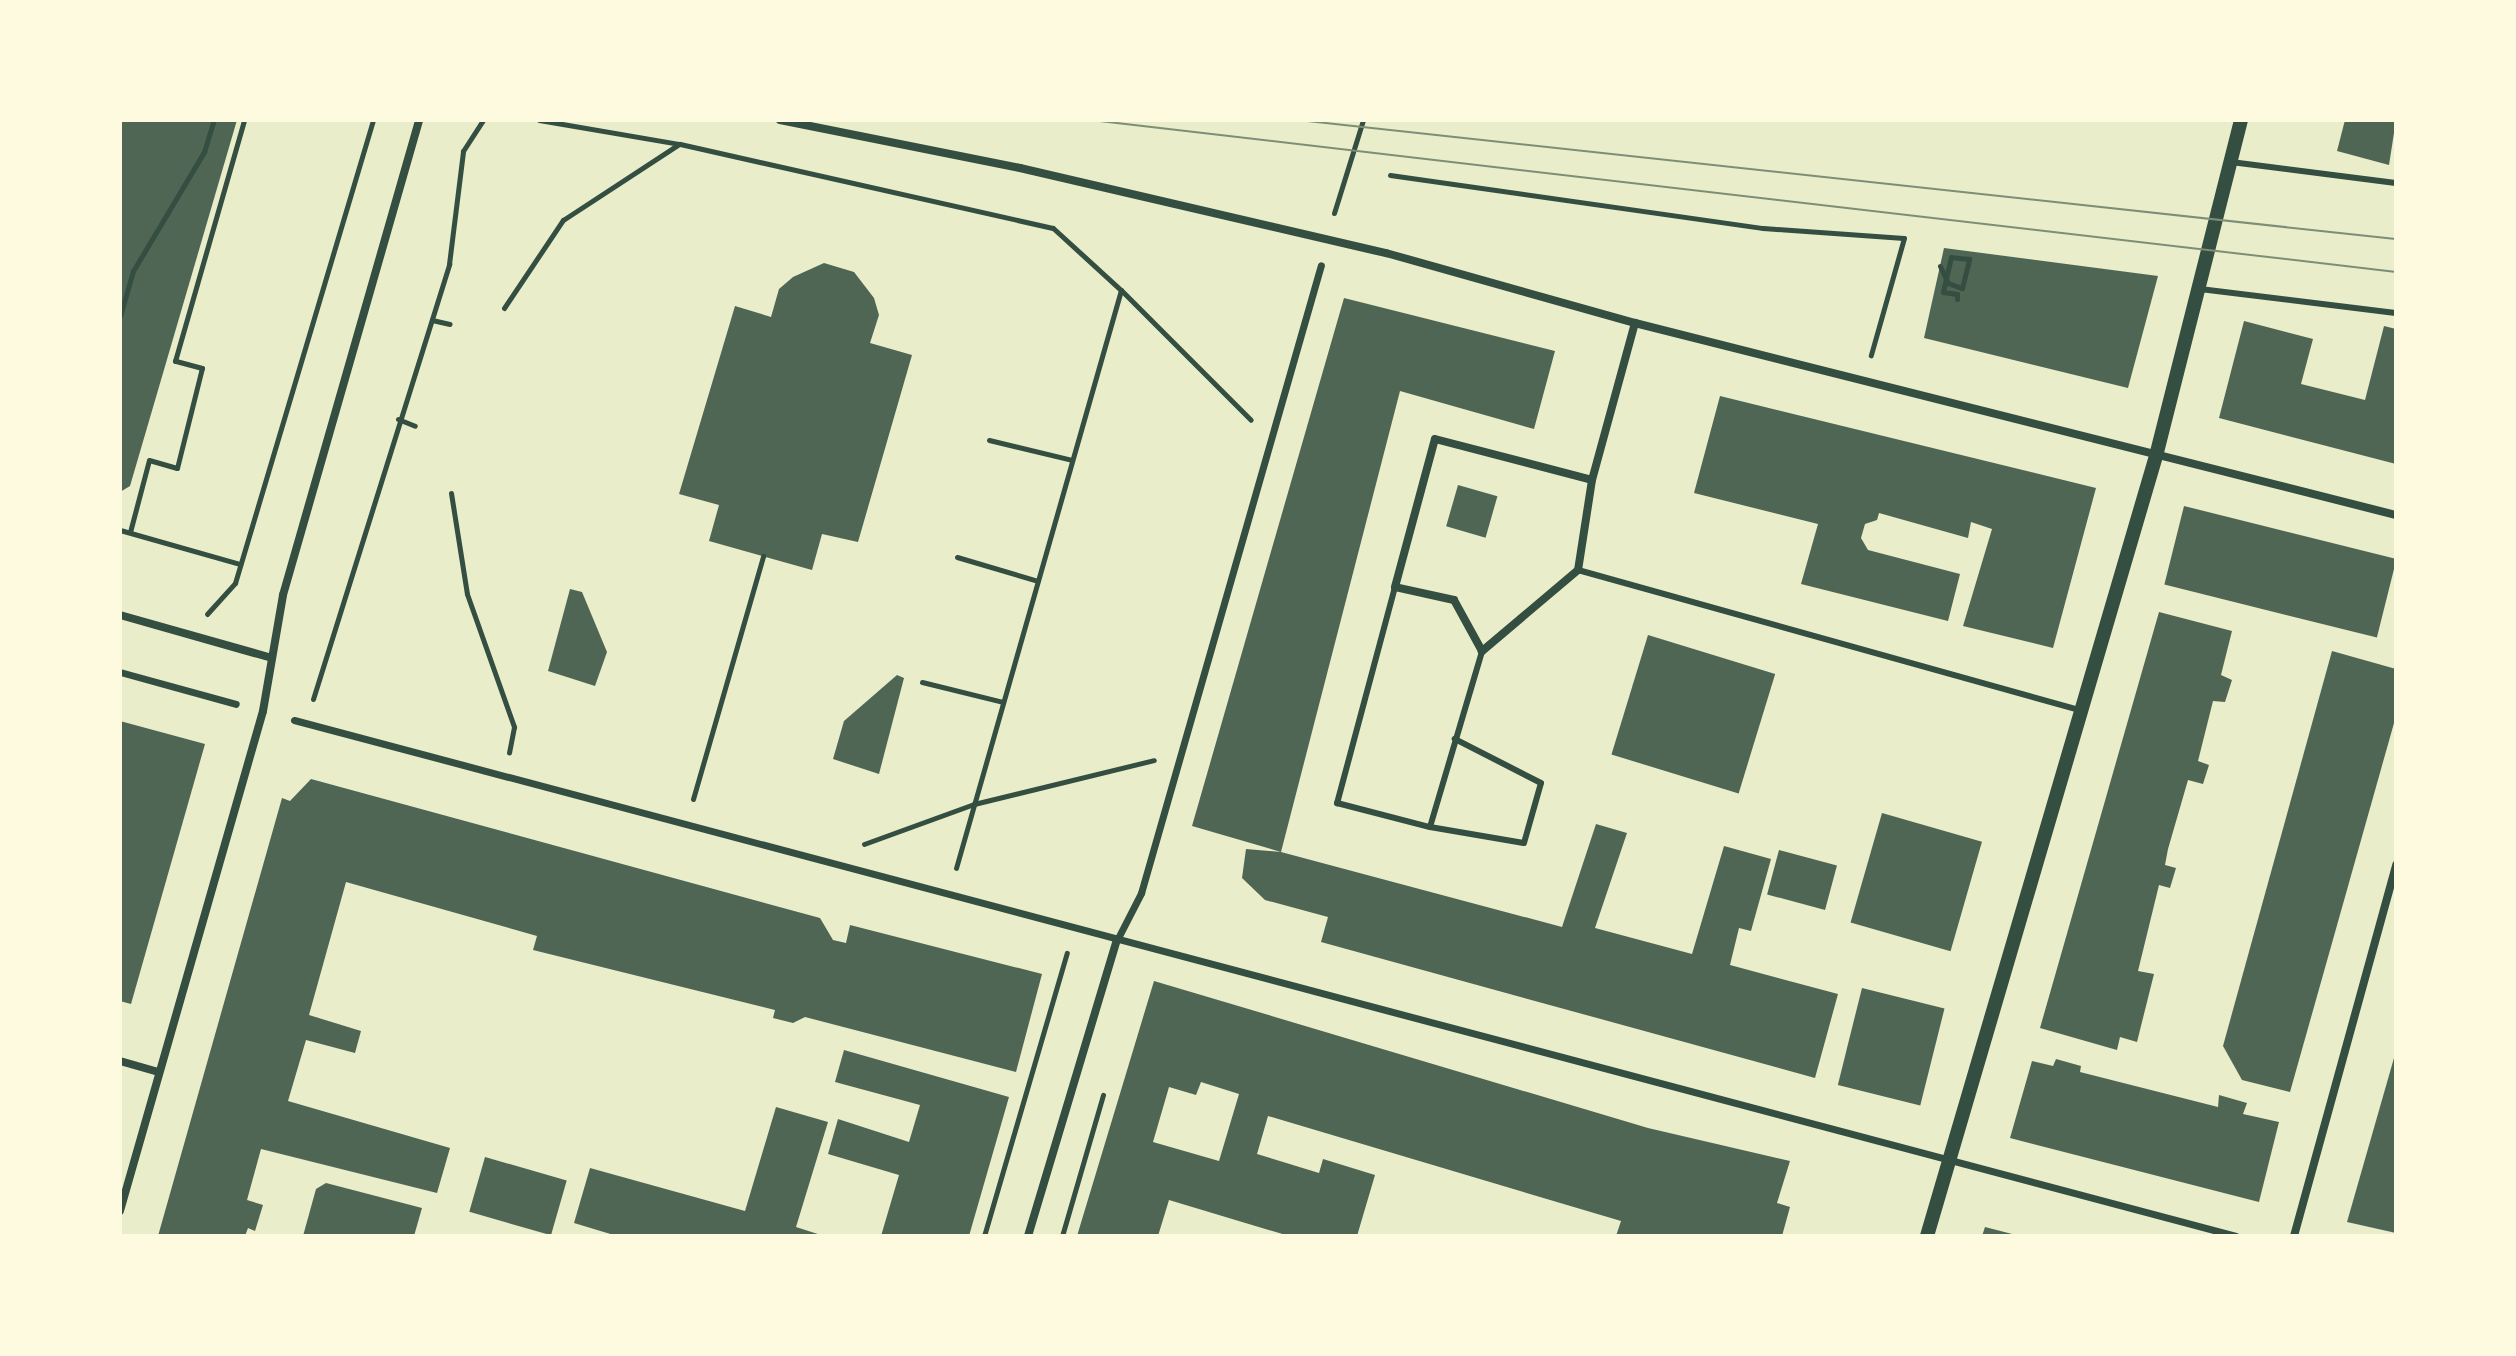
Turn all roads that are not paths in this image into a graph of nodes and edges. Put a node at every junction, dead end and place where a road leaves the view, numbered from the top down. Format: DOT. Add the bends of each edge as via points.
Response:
graph roads {
  1 [pos="419,120"];
  2 [pos="780,120"];
  3 [pos="2241,120"];
  4 [pos="2231,162"];
  5 [pos="2396,183"];
  6 [pos="1321,265"];
  7 [pos="2200,289"];
  8 [pos="2396,313"];
  9 [pos="1635,323"];
  10 [pos="2156,456"];
  11 [pos="1592,480"];
  12 [pos="2396,515"];
  13 [pos="1578,570"];
  14 [pos="1395,587"];
  15 [pos="120,615"];
  16 [pos="1482,651"];
  17 [pos="272,658"];
  18 [pos="120,672"];
  19 [pos="236,704"];
  20 [pos="2083,711"];
  21 [pos="294,720"];
  22 [pos="1455,739"];
  23 [pos="1430,827"];
  24 [pos="2396,865"];
  25 [pos="1117,940"];
  26 [pos="120,1061"];
  27 [pos="158,1072"];
  28 [pos="1948,1161"];
  29 [pos="120,1211"];
  30 [pos="1028,1236"];
  31 [pos="1927,1236"];
  32 [pos="2236,1236"];
  33 [pos="2294,1236"];
  1 -- 17 [label="street" via="299,534"];
  2 -- 9 [label="street" via="1020,168 1386,253"];
  3 -- 4 [label="street"];
  4 -- 5 [label="lane"];
  4 -- 7 [label="street"];
  6 -- 25 [label="street" via="1141,893"];
  7 -- 8 [label="lane"];
  7 -- 10 [label="street"];
  9 -- 10 [label="street"];
  9 -- 11 [label="street"];
  10 -- 12 [label="street"];
  10 -- 20 [label="street"];
  11 -- 13 [label="street"];
  11 -- 14 [label="street" via="1435,439"];
  13 -- 16 [label="street"];
  13 -- 20 [label="lane"];
  14 -- 16 [label="street" via="1454,600"];
  14 -- 23 [label="lane" via="1337,803"];
  15 -- 17 [label="street"];
  16 -- 22 [label="lane"];
  17 -- 27 [label="street" via="263,711"];
  18 -- 19 [label="street"];
  20 -- 28 [label="street"];
  21 -- 25 [label="street"];
  22 -- 23 [label="lane"];
  22 -- 23 [label="lane" via="1541,783 1524,843"];
  24 -- 33 [label="street"];
  25 -- 28 [label="street"];
  25 -- 30 [label="street"];
  26 -- 27 [label="street"];
  27 -- 29 [label="street"];
  28 -- 31 [label="street"];
  28 -- 32 [label="street"];
}
